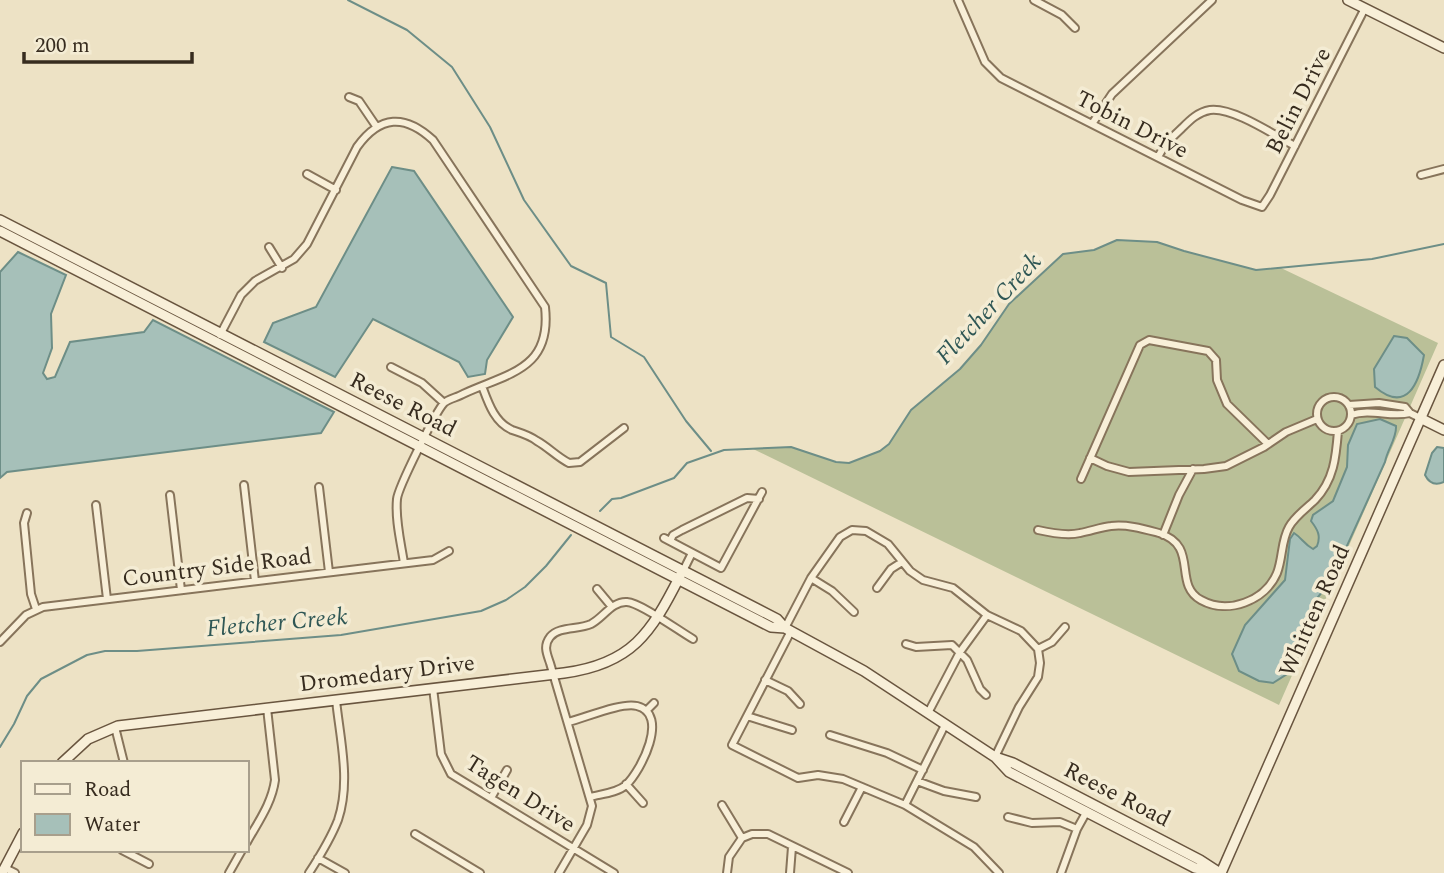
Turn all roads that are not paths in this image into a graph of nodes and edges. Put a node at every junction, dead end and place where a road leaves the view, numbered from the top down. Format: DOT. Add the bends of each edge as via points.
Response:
graph roads {
  1 [pos="958,0"];
  2 [pos="1034,0"];
  3 [pos="1212,0"];
  4 [pos="1348,0"];
  5 [pos="1365,8"];
  6 [pos="1075,28"];
  7 [pos="1444,48"];
  8 [pos="349,97"];
  9 [pos="1092,124"];
  10 [pos="376,127"];
  11 [pos="1295,146"];
  12 [pos="1158,157"];
  13 [pos="1444,169"];
  14 [pos="307,174"];
  15 [pos="1421,175"];
  16 [pos="336,190"];
  17 [pos="1262,207"];
  18 [pos="0,220"];
  19 [pos="0,231"];
  20 [pos="269,247"];
  21 [pos="282,268"];
  22 [pos="221,333"];
  23 [pos="217,343"];
  24 [pos="1444,365"];
  25 [pos="391,367"];
  26 [pos="482,386"];
  27 [pos="444,403"];
  28 [pos="1349,405"];
  29 [pos="1410,413"];
  30 [pos="1351,415"];
  31 [pos="1317,419"];
  32 [pos="1422,419"];
  33 [pos="624,428"];
  34 [pos="1444,430"];
  35 [pos="1338,431"];
  36 [pos="423,443"];
  37 [pos="1268,444"];
  38 [pos="1090,458"];
  39 [pos="1193,469"];
  40 [pos="1080,479"];
  41 [pos="244,485"];
  42 [pos="319,487"];
  43 [pos="170,495"];
  44 [pos="96,505"];
  45 [pos="27,513"];
  46 [pos="1038,530"];
  47 [pos="1163,535"];
  48 [pos="449,551"];
  49 [pos="692,553"];
  50 [pos="902,562"];
  51 [pos="404,563"];
  52 [pos="329,572"];
  53 [pos="681,575"];
  54 [pos="811,578"];
  55 [pos="255,581"];
  56 [pos="877,588"];
  57 [pos="597,589"];
  58 [pos="181,590"];
  59 [pos="107,599"];
  60 [pos="612,607"];
  61 [pos="36,609"];
  62 [pos="854,612"];
  63 [pos="987,615"];
  64 [pos="657,617"];
  65 [pos="1065,627"];
  66 [pos="788,629"];
  67 [pos="694,639"];
  68 [pos="0,642"];
  69 [pos="906,643"];
  70 [pos="1038,649"];
  71 [pos="960,652"];
  72 [pos="554,674"];
  73 [pos="765,680"];
  74 [pos="433,688"];
  75 [pos="986,695"];
  76 [pos="336,700"];
  77 [pos="654,703"];
  78 [pos="800,704"];
  79 [pos="267,708"];
  80 [pos="646,711"];
  81 [pos="928,713"];
  82 [pos="747,716"];
  83 [pos="568,722"];
  84 [pos="946,725"];
  85 [pos="115,727"];
  86 [pos="792,730"];
  87 [pos="830,735"];
  88 [pos="995,757"];
  89 [pos="64,761"];
  90 [pos="124,761"];
  91 [pos="507,770"];
  92 [pos="923,770"];
  93 [pos="917,781"];
  94 [pos="626,785"];
  95 [pos="862,787"];
  96 [pos="590,797"];
  97 [pos="976,797"];
  98 [pos="491,798"];
  99 [pos="643,803"];
  100 [pos="722,805"];
  101 [pos="905,805"];
  102 [pos="1089,808"];
  103 [pos="1008,817"];
  104 [pos="844,822"];
  105 [pos="1077,829"];
  106 [pos="415,834"];
  107 [pos="21,837"];
  108 [pos="742,838"];
  109 [pos="248,839"];
  110 [pos="792,847"];
  111 [pos="573,848"];
  112 [pos="126,852"];
  113 [pos="241,852"];
  114 [pos="318,858"];
  115 [pos="149,864"];
  116 [pos="4,870"];
  117 [pos="15,873"];
  118 [pos="229,873"];
  119 [pos="309,873"];
  120 [pos="345,873"];
  121 [pos="480,873"];
  122 [pos="559,873"];
  123 [pos="614,873"];
  124 [pos="727,873"];
  125 [pos="790,873"];
  126 [pos="848,873"];
  127 [pos="999,873"];
  128 [pos="1061,873"];
  129 [pos="1219,873"];
  1 -- 9 [label="street, Tobin Drive" via="989,68"];
  2 -- 6 [label="street"];
  3 -- 9 [label="street" via="1112,94"];
  4 -- 5 [label="main road"];
  5 -- 7 [label="main road"];
  5 -- 11 [label="street, Belin Drive"];
  8 -- 10 [label="street" via="359,101"];
  9 -- 12 [label="street, Tobin Drive"];
  10 -- 16 [label="street" via="357,147"];
  10 -- 26 [label="street" via="404,122 418,126 433,140 545,307 547,328 527,365"];
  11 -- 12 [label="street" via="1231,114 1209,110 1187,122"];
  11 -- 17 [label="street, Belin Drive"];
  12 -- 17 [label="street, Tobin Drive"];
  13 -- 15 [label="street"];
  14 -- 16 [label="street"];
  16 -- 21 [label="street" via="307,244"];
  18 -- 22 [label="main road, Reese Road"];
  19 -- 23 [label="main road, Reese Road"];
  20 -- 21 [label="street"];
  21 -- 22 [label="street" via="255,281 241,295"];
  22 -- 23 [label="street"];
  22 -- 36 [label="main road, Reese Road"];
  23 -- 36 [label="main road, Reese Road"];
  24 -- 32 [label="main road, Whitten Road"];
  25 -- 27 [label="street" via="422,383"];
  26 -- 27 [label="street"];
  26 -- 33 [label="street" via="499,420 569,463 580,462"];
  27 -- 36 [label="street"];
  28 -- 29 [label="street" via="1379,403 1405,407"];
  28 -- 30 [label="street"];
  28 -- 31 [label="street" via="1336,397 1325,398 1317,407"];
  29 -- 30 [label="street"];
  29 -- 32 [label="street"];
  30 -- 35 [label="street"];
  31 -- 35 [label="street" via="1327,430"];
  31 -- 37 [label="street"];
  32 -- 34 [label="main road"];
  32 -- 129 [label="main road, Whitten Road"];
  35 -- 47 [label="street" via="1336,457 1326,486 1290,525 1276,576 1250,601 1217,606 1198,598 1187,584 1182,552"];
  36 -- 51 [label="street" via="397,500"];
  36 -- 53 [label="main road, Reese Road"];
  37 -- 38 [label="street" via="1227,404 1213,354 1149,340 1140,345"];
  37 -- 39 [label="street" via="1226,466"];
  38 -- 39 [label="street" via="1129,471"];
  38 -- 40 [label="street"];
  39 -- 47 [label="street"];
  41 -- 55 [label="street"];
  42 -- 52 [label="street"];
  43 -- 58 [label="street"];
  44 -- 59 [label="street"];
  45 -- 61 [label="street" via="24,523"];
  46 -- 47 [label="street" via="1078,534 1121,526"];
  48 -- 51 [label="street, Country Side Road" via="437,559"];
  49 -- 49 [label="street" via="667,540 747,498 760,496 721,568"];
  49 -- 53 [label="street"];
  50 -- 54 [label="street" via="888,544 866,531 852,530 840,537"];
  50 -- 56 [label="street"];
  50 -- 63 [label="street" via="923,580 953,588"];
  51 -- 52 [label="street, Country Side Road"];
  52 -- 55 [label="street, Country Side Road"];
  53 -- 64 [label="main road, Dromedary Drive"];
  53 -- 66 [label="main road, Reese Road" via="777,619"];
  54 -- 62 [label="street"];
  54 -- 66 [label="street"];
  55 -- 58 [label="street, Country Side Road"];
  57 -- 60 [label="street"];
  58 -- 59 [label="street, Country Side Road"];
  59 -- 61 [label="street, Country Side Road"];
  60 -- 64 [label="street" via="631,603"];
  60 -- 72 [label="street" via="588,625 554,633 543,643"];
  61 -- 68 [label="street"];
  63 -- 70 [label="street" via="1021,631"];
  63 -- 71 [label="street"];
  64 -- 67 [label="street"];
  64 -- 72 [label="main road, Dromedary Drive" via="638,642 613,660 591,669"];
  65 -- 70 [label="street"];
  66 -- 73 [label="street"];
  66 -- 81 [label="main road, Reese Road"];
  69 -- 71 [label="street" via="916,647 952,645"];
  70 -- 88 [label="street" via="1038,677"];
  71 -- 75 [label="street"];
  71 -- 81 [label="street"];
  72 -- 74 [label="main road, Dromedary Drive"];
  72 -- 83 [label="street"];
  73 -- 78 [label="street" via="789,691"];
  73 -- 82 [label="street"];
  74 -- 76 [label="main road, Dromedary Drive"];
  74 -- 98 [label="street, Tagen Drive" via="445,765"];
  76 -- 79 [label="main road, Dromedary Drive"];
  76 -- 114 [label="street" via="344,792 336,825"];
  77 -- 80 [label="street"];
  79 -- 85 [label="main road, Dromedary Drive"];
  79 -- 109 [label="street" via="275,785"];
  80 -- 83 [label="street" via="627,706"];
  80 -- 94 [label="street" via="650,745"];
  81 -- 84 [label="main road, Reese Road"];
  82 -- 86 [label="street"];
  82 -- 95 [label="street" via="732,745 798,778 818,775"];
  83 -- 96 [label="street"];
  84 -- 88 [label="main road, Reese Road"];
  84 -- 92 [label="street"];
  85 -- 89 [label="main road, Dromedary Drive" via="88,739"];
  85 -- 90 [label="street"];
  87 -- 92 [label="street"];
  88 -- 102 [label="main road, Reese Road"];
  91 -- 98 [label="street"];
  92 -- 93 [label="street"];
  93 -- 97 [label="street"];
  93 -- 101 [label="street"];
  94 -- 96 [label="street"];
  94 -- 99 [label="street"];
  95 -- 101 [label="street"];
  95 -- 104 [label="street"];
  96 -- 111 [label="street" via="590,819"];
  98 -- 111 [label="street, Tagen Drive"];
  100 -- 108 [label="street"];
  101 -- 127 [label="street" via="974,847"];
  102 -- 105 [label="street"];
  102 -- 129 [label="main road, Reese Road"];
  103 -- 105 [label="street" via="1032,823 1060,822"];
  105 -- 128 [label="street"];
  106 -- 121 [label="street"];
  107 -- 116 [label="main road"];
  108 -- 110 [label="street" via="768,834"];
  108 -- 124 [label="street" via="729,857"];
  110 -- 125 [label="street"];
  110 -- 126 [label="street"];
  111 -- 122 [label="street"];
  111 -- 123 [label="street, Tagen Drive"];
  112 -- 115 [label="street"];
  113 -- 118 [label="street"];
  114 -- 119 [label="street"];
  114 -- 120 [label="street"];
  116 -- 117 [label="street"];
}
